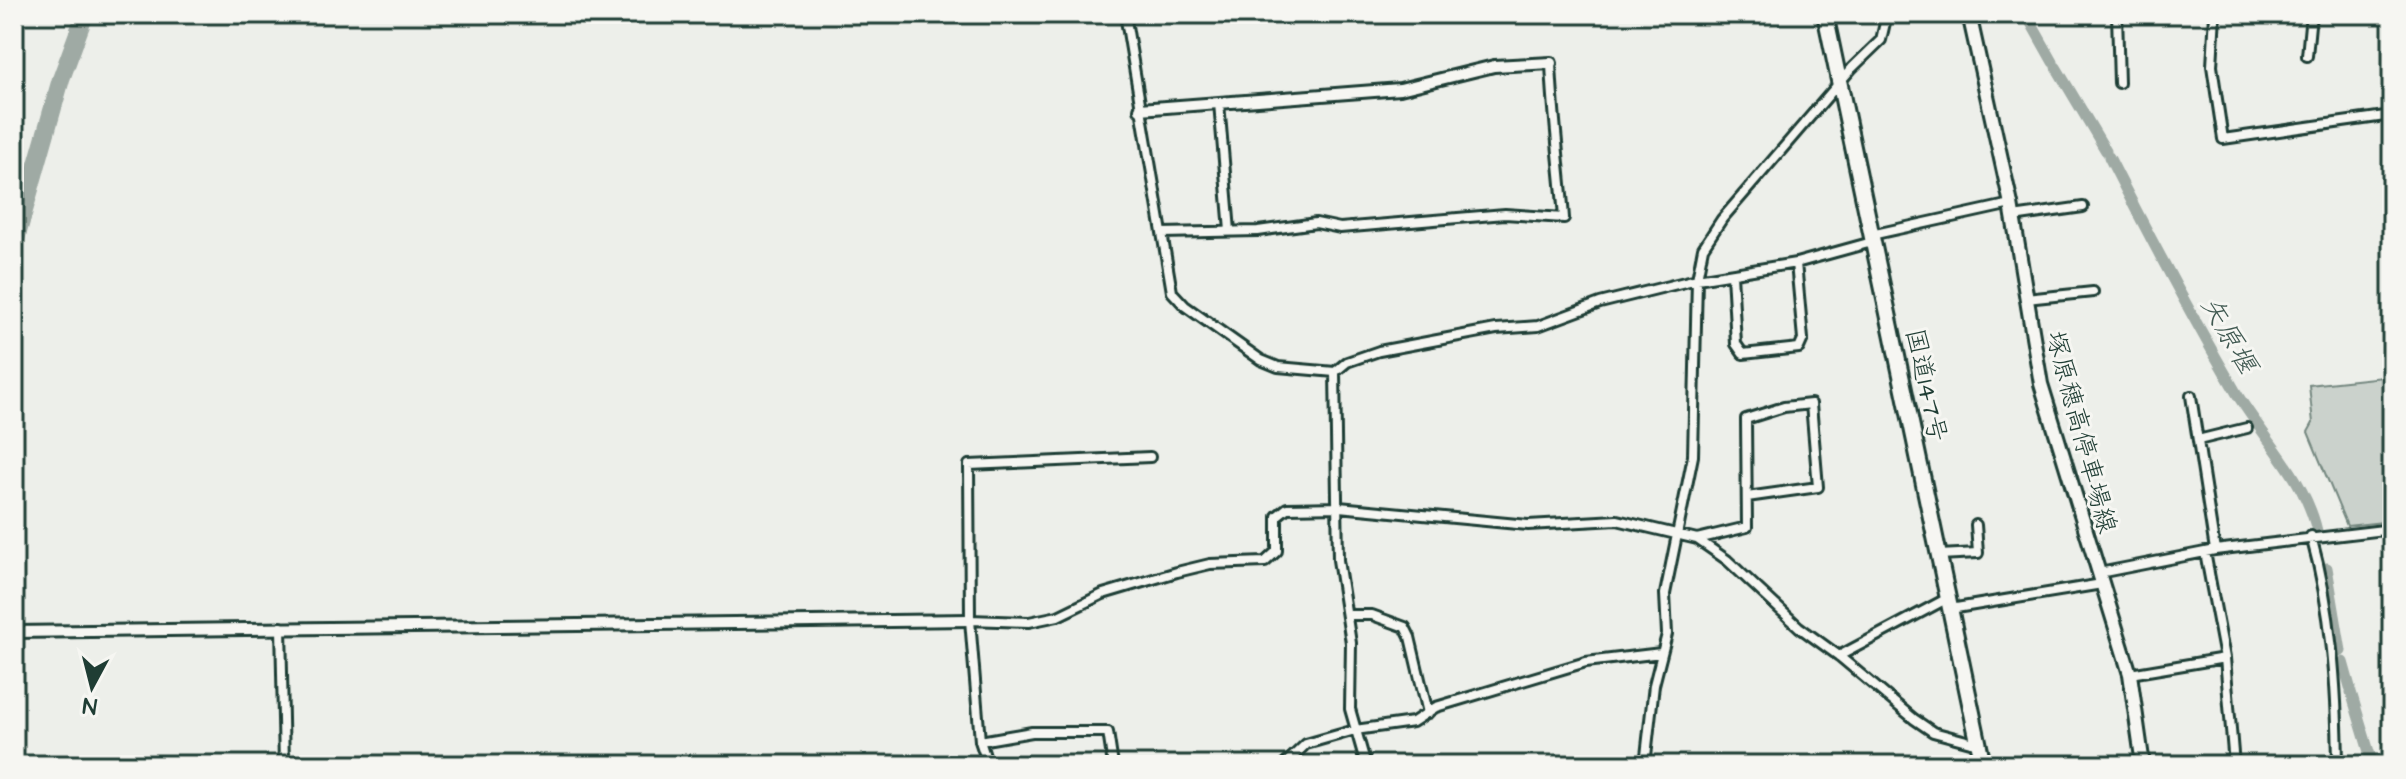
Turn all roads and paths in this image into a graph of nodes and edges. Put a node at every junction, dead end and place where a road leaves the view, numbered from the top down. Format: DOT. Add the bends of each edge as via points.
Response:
graph roads {
  1 [pos="1125,14"];
  2 [pos="1825,14"];
  3 [pos="1887,14"];
  4 [pos="1969,14"];
  5 [pos="2117,14"];
  6 [pos="2215,14"];
  7 [pos="2311,14"];
  8 [pos="2307,56"];
  9 [pos="1551,63"];
  10 [pos="1840,83"];
  11 [pos="2119,83"];
  12 [pos="1219,103"];
  13 [pos="1140,109"];
  14 [pos="2392,115"];
  15 [pos="2083,207"];
  16 [pos="2012,210"];
  17 [pos="1230,231"];
  18 [pos="1162,233"];
  19 [pos="1871,238"];
  20 [pos="1796,263"];
  21 [pos="1732,274"];
  22 [pos="1697,279"];
  23 [pos="2093,292"];
  24 [pos="2026,299"];
  25 [pos="1335,372"];
  26 [pos="2191,396"];
  27 [pos="2247,428"];
  28 [pos="2198,440"];
  29 [pos="1150,457"];
  30 [pos="1747,497"];
  31 [pos="1339,507"];
  32 [pos="1976,525"];
  33 [pos="2392,529"];
  34 [pos="1679,536"];
  35 [pos="2311,536"];
  36 [pos="1697,539"];
  37 [pos="2210,551"];
  38 [pos="1939,555"];
  39 [pos="2100,579"];
  40 [pos="1949,604"];
  41 [pos="1348,615"];
  42 [pos="970,620"];
  43 [pos="281,627"];
  44 [pos="14,632"];
  45 [pos="1661,653"];
  46 [pos="1839,656"];
  47 [pos="2225,658"];
  48 [pos="2130,674"];
  49 [pos="1428,713"];
  50 [pos="1355,730"];
  51 [pos="980,741"];
  52 [pos="1979,744"];
  53 [pos="284,765"];
  54 [pos="988,765"];
  55 [pos="1113,765"];
  56 [pos="1284,765"];
  57 [pos="1366,765"];
  58 [pos="1645,765"];
  59 [pos="1983,765"];
  60 [pos="2143,765"];
  61 [pos="2234,765"];
  62 [pos="2338,765"];
  1 -- 13 [label="street"];
  2 -- 10 [label="highway, 国道147号"];
  3 -- 10 [label="street" via="1881,40"];
  4 -- 16 [label="main road, 塚原穂高停車場線"];
  5 -- 11 [label="street"];
  6 -- 14 [label="street" via="2212,66 2223,139"];
  7 -- 8 [label="street"];
  9 -- 12 [label="street" via="1494,66 1400,89"];
  9 -- 17 [label="street" via="1564,218 1505,214"];
  10 -- 19 [label="highway, 国道147号"];
  10 -- 22 [label="street" via="1722,219 1703,248"];
  12 -- 13 [label="street"];
  12 -- 17 [label="street"];
  13 -- 18 [label="street"];
  15 -- 16 [label="street"];
  16 -- 19 [label="street"];
  16 -- 24 [label="main road, 塚原穂高停車場線"];
  17 -- 18 [label="street"];
  18 -- 25 [label="street" via="1172,292 1185,306 1261,360 1278,367"];
  19 -- 20 [label="street"];
  19 -- 38 [label="highway, 国道147号"];
  20 -- 21 [label="street"];
  20 -- 21 [label="street" via="1803,339 1799,348 1743,354 1736,344"];
  21 -- 22 [label="street"];
  22 -- 25 [label="street" via="1600,303 1538,326 1363,355"];
  22 -- 34 [label="street" via="1693,456"];
  23 -- 24 [label="street"];
  24 -- 39 [label="main road, 塚原穂高停車場線" via="2041,384"];
  25 -- 31 [label="street"];
  26 -- 28 [label="street"];
  27 -- 28 [label="street"];
  28 -- 37 [label="street"];
  29 -- 42 [label="street" via="969,465"];
  30 -- 30 [label="street" via="1746,419 1811,404 1818,487"];
  30 -- 36 [label="street" via="1747,527"];
  31 -- 34 [label="street" via="1528,525 1617,520"];
  31 -- 41 [label="street" via="1338,560"];
  31 -- 42 [label="street" via="1281,510 1277,551 1265,562 1210,564 1177,572 1029,622"];
  32 -- 38 [label="street" via="1978,553"];
  33 -- 35 [label="street"];
  34 -- 36 [label="street"];
  34 -- 45 [label="street" via="1665,594 1667,634"];
  35 -- 37 [label="street"];
  35 -- 62 [label="street" via="2337,683"];
  36 -- 46 [label="street"];
  37 -- 39 [label="street"];
  37 -- 47 [label="street"];
  38 -- 40 [label="highway, 国道147号"];
  39 -- 40 [label="street"];
  39 -- 48 [label="main road, 塚原穂高停車場線"];
  40 -- 46 [label="street"];
  40 -- 52 [label="highway, 国道147号"];
  41 -- 49 [label="street" via="1372,615 1405,627"];
  41 -- 50 [label="street"];
  42 -- 43 [label="street"];
  42 -- 51 [label="street"];
  43 -- 44 [label="street"];
  43 -- 53 [label="street"];
  45 -- 49 [label="street" via="1586,662"];
  45 -- 58 [label="street"];
  46 -- 52 [label="street" via="1933,732"];
  47 -- 48 [label="street"];
  47 -- 61 [label="street"];
  48 -- 60 [label="main road, 塚原穂高停車場線"];
  49 -- 50 [label="street" via="1413,722"];
  50 -- 56 [label="street" via="1306,744"];
  50 -- 57 [label="street"];
  51 -- 54 [label="street"];
  51 -- 55 [label="street" via="1032,732 1108,732"];
  52 -- 59 [label="highway, 国道147号"];
}
